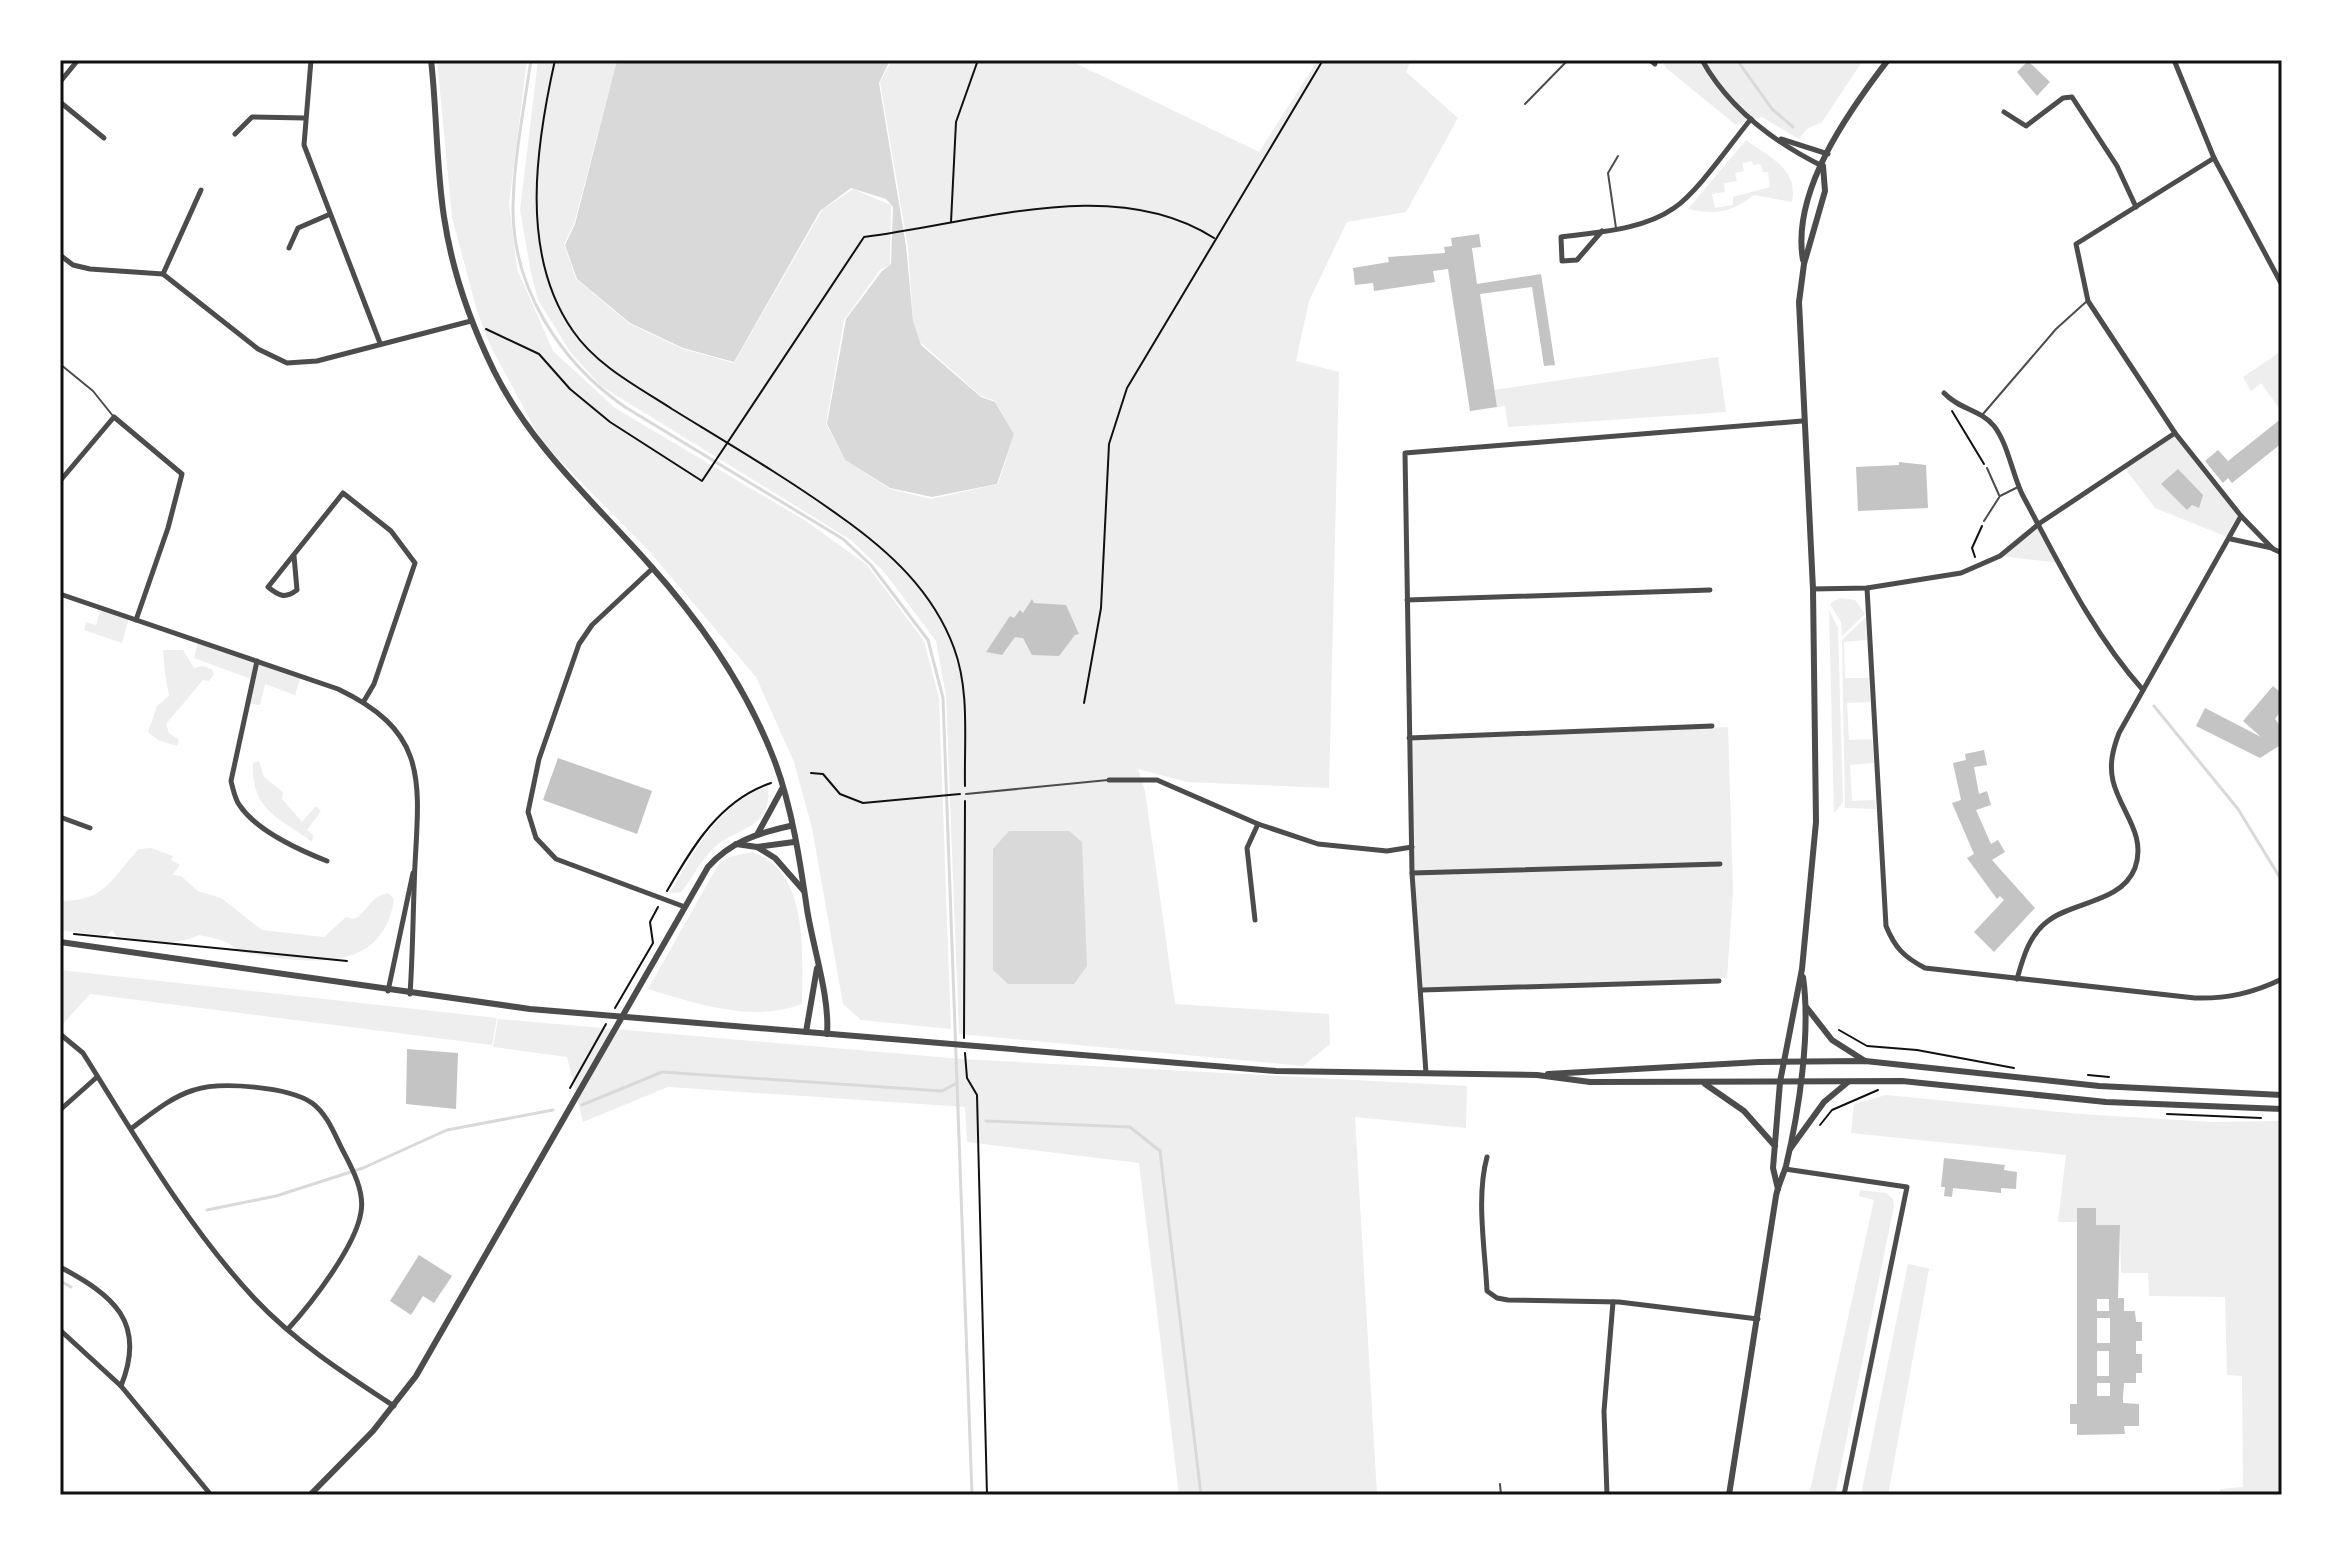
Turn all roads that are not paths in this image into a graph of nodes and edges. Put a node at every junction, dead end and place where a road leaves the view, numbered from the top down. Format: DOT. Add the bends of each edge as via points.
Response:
graph roads {
  1 [pos="78,60"];
  2 [pos="311,60"];
  3 [pos="431,60"];
  4 [pos="1568,60"];
  5 [pos="1702,60"];
  6 [pos="1888,60"];
  7 [pos="2174,60"];
  8 [pos="60,82"];
  9 [pos="60,102"];
  10 [pos="1525,104"];
  11 [pos="2004,112"];
  12 [pos="304,118"];
  13 [pos="1751,119"];
  14 [pos="235,134"];
  15 [pos="104,138"];
  16 [pos="1780,139"];
  17 [pos="1828,154"];
  18 [pos="1618,156"];
  19 [pos="2214,158"];
  20 [pos="1823,166"];
  21 [pos="201,190"];
  22 [pos="2136,207"];
  23 [pos="328,215"];
  24 [pos="1616,229"];
  25 [pos="1602,231"];
  26 [pos="289,248"];
  27 [pos="60,255"];
  28 [pos="1804,264"];
  29 [pos="163,274"];
  30 [pos="2282,285"];
  31 [pos="2088,301"];
  32 [pos="471,321"];
  33 [pos="380,343"];
  34 [pos="60,364"];
  35 [pos="1944,393"];
  36 [pos="1982,414"];
  37 [pos="114,417"];
  38 [pos="1802,421"];
  39 [pos="2175,433"];
  40 [pos="1987,468"];
  41 [pos="60,481"];
  42 [pos="2019,486"];
  43 [pos="2000,496"];
  44 [pos="2241,516"];
  45 [pos="1984,521"];
  46 [pos="2040,523"];
  47 [pos="2230,538"];
  48 [pos="2273,549"];
  49 [pos="2282,553"];
  50 [pos="294,556"];
  51 [pos="653,568"];
  52 [pos="1867,588"];
  53 [pos="1813,589"];
  54 [pos="1710,590"];
  55 [pos="60,594"];
  56 [pos="1407,600"];
  57 [pos="136,620"];
  58 [pos="257,661"];
  59 [pos="2143,690"];
  60 [pos="364,701"];
  61 [pos="1712,726"];
  62 [pos="1409,738"];
  63 [pos="1109,780"];
  64 [pos="782,789"];
  65 [pos="966,794"];
  66 [pos="60,817"];
  67 [pos="1258,824"];
  68 [pos="790,826"];
  69 [pos="90,828"];
  70 [pos="758,833"];
  71 [pos="794,842"];
  72 [pos="736,844"];
  73 [pos="757,847"];
  74 [pos="1412,847"];
  75 [pos="327,861"];
  76 [pos="1720,864"];
  77 [pos="415,865"];
  78 [pos="1412,873"];
  79 [pos="804,891"];
  80 [pos="685,907"];
  81 [pos="1255,920"];
  82 [pos="60,942"];
  83 [pos="817,968"];
  84 [pos="1802,969"];
  85 [pos="2017,979"];
  86 [pos="2282,979"];
  87 [pos="1719,981"];
  88 [pos="1422,990"];
  89 [pos="388,991"];
  90 [pos="410,995"];
  91 [pos="1807,1008"];
  92 [pos="806,1032"];
  93 [pos="60,1034"];
  94 [pos="827,1034"];
  95 [pos="1865,1061"];
  96 [pos="1784,1063"];
  97 [pos="1801,1063"];
  98 [pos="1426,1073"];
  99 [pos="1537,1075"];
  100 [pos="97,1077"];
  101 [pos="1702,1082"];
  102 [pos="1780,1082"];
  103 [pos="1848,1082"];
  104 [pos="1798,1083"];
  105 [pos="2282,1095"];
  106 [pos="2282,1109"];
  107 [pos="60,1110"];
  108 [pos="132,1128"];
  109 [pos="1775,1146"];
  110 [pos="1788,1152"];
  111 [pos="1487,1157"];
  112 [pos="1785,1169"];
  113 [pos="1778,1189"];
  114 [pos="60,1267"];
  115 [pos="1613,1302"];
  116 [pos="1758,1319"];
  117 [pos="288,1329"];
  118 [pos="60,1330"];
  119 [pos="121,1386"];
  120 [pos="394,1406"];
  121 [pos="1500,1484"];
  122 [pos="211,1495"];
  123 [pos="310,1495"];
  124 [pos="1501,1495"];
  125 [pos="1607,1495"];
  126 [pos="1729,1495"];
  127 [pos="1844,1495"];
  1 -- 8 [label="street"];
  2 -- 12 [label="street"];
  3 -- 32 [label="street" via="444,215"];
  4 -- 10 [label="lane"];
  5 -- 13 [label="street" via="1724,93"];
  6 -- 17 [label="street"];
  7 -- 19 [label="street"];
  9 -- 15 [label="street"];
  11 -- 22 [label="street" via="2026,126 2072,97 2117,166"];
  12 -- 14 [label="street" via="252,117"];
  12 -- 23 [label="street" via="304,145"];
  13 -- 16 [label="street"];
  13 -- 24 [label="street" via="1672,210"];
  16 -- 17 [label="street"];
  16 -- 20 [label="street"];
  17 -- 20 [label="street"];
  18 -- 24 [label="lane" via="1608,173"];
  19 -- 22 [label="street"];
  19 -- 30 [label="street"];
  20 -- 28 [label="street" via="1825,191"];
  20 -- 28 [label="street" via="1809,188 1800,225"];
  21 -- 29 [label="street"];
  22 -- 31 [label="street" via="2076,244"];
  23 -- 26 [label="street" via="298,228"];
  23 -- 33 [label="street"];
  24 -- 25 [label="street"];
  25 -- 25 [label="street" via="1561,237 1562,261 1577,260"];
  27 -- 29 [label="street" via="90,269"];
  28 -- 38 [label="street" via="1799,302"];
  29 -- 33 [label="street" via="276,360 304,364"];
  31 -- 36 [label="lane" via="2056,329"];
  31 -- 39 [label="street"];
  32 -- 33 [label="street"];
  32 -- 51 [label="street" via="524,422"];
  34 -- 37 [label="lane"];
  35 -- 36 [label="street" via="1957,406"];
  36 -- 42 [label="street" via="1995,428"];
  37 -- 41 [label="street"];
  37 -- 57 [label="street" via="182,474"];
  38 -- 53 [label="street"];
  38 -- 56 [label="street" via="1405,453"];
  39 -- 44 [label="street"];
  39 -- 46 [label="street"];
  40 -- 43 [label="lane"];
  42 -- 43 [label="lane"];
  42 -- 46 [label="street"];
  43 -- 45 [label="lane"];
  44 -- 47 [label="street"];
  44 -- 48 [label="street"];
  46 -- 52 [label="street" via="2000,556 1961,573"];
  46 -- 59 [label="street" via="2112,654"];
  47 -- 48 [label="street"];
  47 -- 59 [label="street"];
  48 -- 49 [label="street"];
  50 -- 50 [label="street" via="268,587 280,596 297,590"];
  50 -- 60 [label="street" via="343,493 391,531 415,563"];
  51 -- 64 [label="street" via="737,682"];
  51 -- 80 [label="street" via="579,644 539,759 528,812 536,838 556,859"];
  52 -- 53 [label="street"];
  52 -- 85 [label="street" via="1890,936 1905,958 1925,968"];
  53 -- 84 [label="street" via="1816,822"];
  54 -- 56 [label="street"];
  55 -- 57 [label="street"];
  56 -- 62 [label="street"];
  57 -- 58 [label="street"];
  58 -- 60 [label="street"];
  58 -- 75 [label="street" via="231,781 234,792 239,806 286,845"];
  59 -- 85 [label="street" via="2111,754 2113,782 2134,827 2135,868 2111,893 2048,921 2025,948"];
  60 -- 77 [label="street" via="384,717 410,754 419,802"];
  61 -- 62 [label="street"];
  62 -- 74 [label="street"];
  63 -- 65 [label="lane"];
  63 -- 67 [label="street" via="1157,780"];
  64 -- 68 [label="street"];
  64 -- 70 [label="street"];
  66 -- 69 [label="street"];
  67 -- 74 [label="street" via="1318,844 1387,851"];
  67 -- 81 [label="street" via="1247,848"];
  68 -- 70 [label="street"];
  68 -- 71 [label="street"];
  70 -- 72 [label="street"];
  71 -- 73 [label="street"];
  71 -- 79 [label="street"];
  72 -- 73 [label="street"];
  72 -- 80 [label="street" via="708,867"];
  73 -- 79 [label="street" via="775,858"];
  74 -- 78 [label="street"];
  76 -- 78 [label="street"];
  77 -- 89 [label="street"];
  77 -- 90 [label="street"];
  78 -- 88 [label="street"];
  79 -- 83 [label="street"];
  80 -- 120 [label="street" via="436,1342"];
  82 -- 89 [label="street"];
  83 -- 92 [label="street"];
  83 -- 94 [label="street"];
  84 -- 91 [label="street"];
  84 -- 96 [label="street"];
  85 -- 86 [label="street" via="2210,999 2258,991"];
  87 -- 88 [label="street"];
  88 -- 98 [label="street"];
  89 -- 90 [label="street"];
  90 -- 92 [label="street"];
  91 -- 95 [label="street" via="1832,1040"];
  91 -- 97 [label="street"];
  92 -- 94 [label="street"];
  93 -- 100 [label="street" via="83,1053"];
  94 -- 98 [label="street" via="1276,1071"];
  95 -- 97 [label="street"];
  95 -- 105 [label="street" via="2099,1086"];
  96 -- 97 [label="street"];
  96 -- 99 [label="street"];
  96 -- 102 [label="street"];
  97 -- 104 [label="street"];
  98 -- 99 [label="street"];
  99 -- 101 [label="street" via="1590,1082"];
  100 -- 107 [label="street"];
  100 -- 108 [label="street"];
  101 -- 102 [label="street"];
  101 -- 109 [label="street" via="1744,1111"];
  102 -- 104 [label="street"];
  102 -- 109 [label="street"];
  103 -- 104 [label="street"];
  103 -- 106 [label="street" via="1902,1081 2119,1103"];
  103 -- 110 [label="street" via="1824,1102"];
  104 -- 110 [label="street"];
  108 -- 117 [label="street" via="227,1265"];
  108 -- 117 [label="street" via="194,1089 223,1086 297,1095 321,1112 348,1159 362,1210 345,1248"];
  109 -- 113 [label="street"];
  110 -- 112 [label="street"];
  111 -- 115 [label="street" via="1487,1291 1508,1300"];
  112 -- 113 [label="street"];
  112 -- 127 [label="street" via="1907,1187"];
  113 -- 116 [label="street"];
  114 -- 119 [label="street" via="94,1285 128,1322 131,1340"];
  115 -- 116 [label="street"];
  115 -- 125 [label="street" via="1604,1411"];
  116 -- 126 [label="street"];
  117 -- 120 [label="street"];
  118 -- 119 [label="street"];
  119 -- 122 [label="street"];
  120 -- 123 [label="street"];
  121 -- 124 [label="lane"];
}
